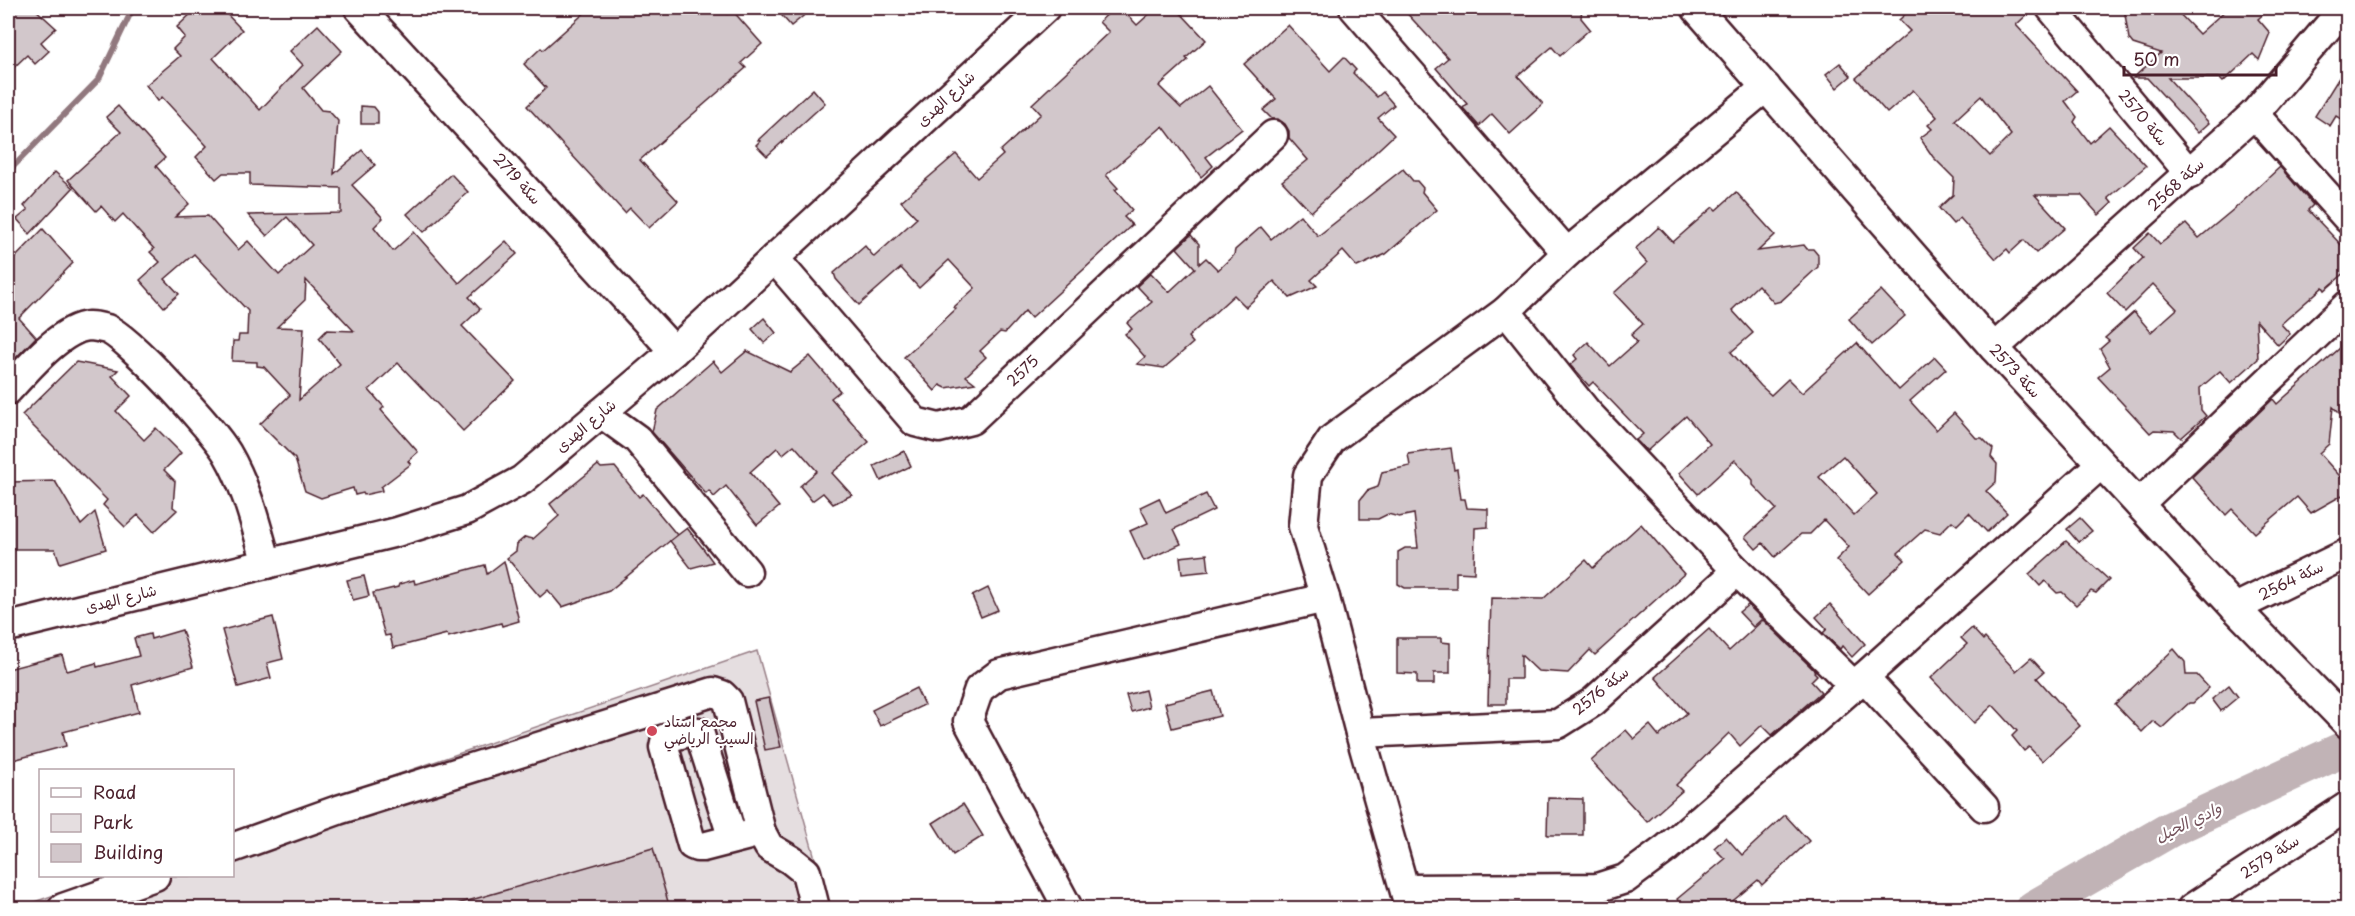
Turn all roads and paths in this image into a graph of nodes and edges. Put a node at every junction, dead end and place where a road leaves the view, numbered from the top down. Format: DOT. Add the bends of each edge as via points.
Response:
graph roads {
  1 [pos="359,8"];
  2 [pos="1046,8"];
  3 [pos="1354,8"];
  4 [pos="1695,8"];
  5 [pos="2050,8"];
  6 [pos="2344,8"];
  7 [pos="1766,87"];
  8 [pos="2254,114"];
  9 [pos="1273,135"];
  10 [pos="2190,174"];
  11 [pos="2348,219"];
  12 [pos="1567,253"];
  13 [pos="774,258"];
  14 [pos="2348,305"];
  15 [pos="1506,311"];
  16 [pos="1994,348"];
  17 [pos="674,351"];
  18 [pos="8,390"];
  19 [pos="601,413"];
  20 [pos="2101,464"];
  21 [pos="2139,504"];
  22 [pos="2348,553"];
  23 [pos="267,564"];
  24 [pos="1737,571"];
  25 [pos="747,572"];
  26 [pos="1325,598"];
  27 [pos="2235,608"];
  28 [pos="8,627"];
  29 [pos="1859,682"];
  30 [pos="2348,724"];
  31 [pos="1360,734"];
  32 [pos="2348,806"];
  33 [pos="1984,807"];
  34 [pos="761,831"];
  35 [pos="733,839"];
  36 [pos="234,847"];
  37 [pos="152,877"];
  38 [pos="1407,899"];
  39 [pos="63,909"];
  40 [pos="815,909"];
  41 [pos="1068,909"];
  42 [pos="2192,909"];
  1 -- 17 [label="street, سكة 2719"];
  2 -- 13 [label="street, شارع الهدى"];
  3 -- 12 [label="street"];
  4 -- 7 [label="street, سكة 2573"];
  5 -- 10 [label="street, سكة 2570"];
  6 -- 8 [label="street, سكة 2568"];
  7 -- 12 [label="street"];
  7 -- 16 [label="street, سكة 2573"];
  8 -- 10 [label="street, سكة 2568"];
  8 -- 11 [label="street"];
  9 -- 13 [label="street, 2575" via="971,420 939,428 915,422"];
  10 -- 16 [label="street, سكة 2568"];
  12 -- 15 [label="street"];
  13 -- 17 [label="street, شارع الهدى"];
  14 -- 21 [label="street"];
  15 -- 24 [label="street" via="1586,411"];
  15 -- 26 [label="street" via="1332,439 1308,475 1303,526"];
  16 -- 20 [label="street, سكة 2573"];
  17 -- 19 [label="street, شارع الهدى"];
  18 -- 23 [label="street" via="43,354 75,330 89,326 106,329 123,339 190,407 226,452 251,510"];
  19 -- 23 [label="street, شارع الهدى" via="522,480 467,510"];
  19 -- 25 [label="street" via="637,439"];
  20 -- 21 [label="street, سكة 2573"];
  20 -- 29 [label="street"];
  21 -- 27 [label="street, سكة 2573"];
  22 -- 27 [label="street, سكة 2564"];
  23 -- 28 [label="street, شارع الهدى"];
  24 -- 29 [label="street"];
  24 -- 31 [label="street, سكة 2576" via="1593,702 1558,724"];
  26 -- 31 [label="street"];
  26 -- 41 [label="street" via="999,674 979,689 968,721"];
  27 -- 30 [label="street, سكة 2573"];
  29 -- 33 [label="street"];
  29 -- 38 [label="street" via="1667,848 1625,879 1597,888"];
  31 -- 38 [label="street"];
  32 -- 42 [label="street, سكة 2579"];
  34 -- 35 [label="street"];
  34 -- 36 [label="street" via="728,701 712,692 338,810"];
  34 -- 40 [label="street" via="769,847 806,872"];
  37 -- 39 [label="street"];
}
